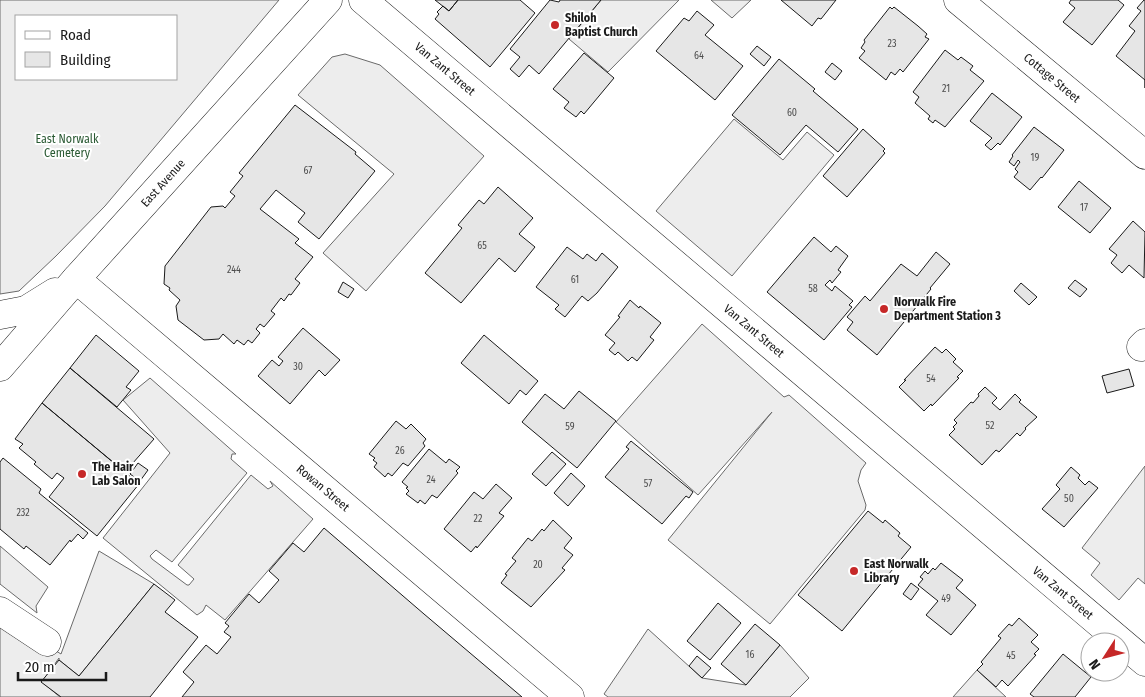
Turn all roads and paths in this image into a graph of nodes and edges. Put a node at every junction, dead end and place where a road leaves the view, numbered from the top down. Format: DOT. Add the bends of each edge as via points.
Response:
graph roads {
  1 [pos="328,0"];
  2 [pos="363,0"];
  3 [pos="958,0"];
  4 [pos="1145,156"];
  5 [pos="76,280"];
  6 [pos="0,315"];
  7 [pos="0,367"];
  8 [pos="0,611"];
  9 [pos="47,642"];
  10 [pos="1145,662"];
  11 [pos="570,697"];
  1 -- 5 [label="main road, East Avenue"];
  2 -- 10 [label="main road, Van Zant Street"];
  3 -- 4 [label="main road, Cottage Street"];
  5 -- 6 [label="main road" via="26,310"];
  5 -- 7 [label="main road, East Avenue"];
  5 -- 11 [label="main road, Rowan Street"];
  8 -- 9 [label="main road"];
}
